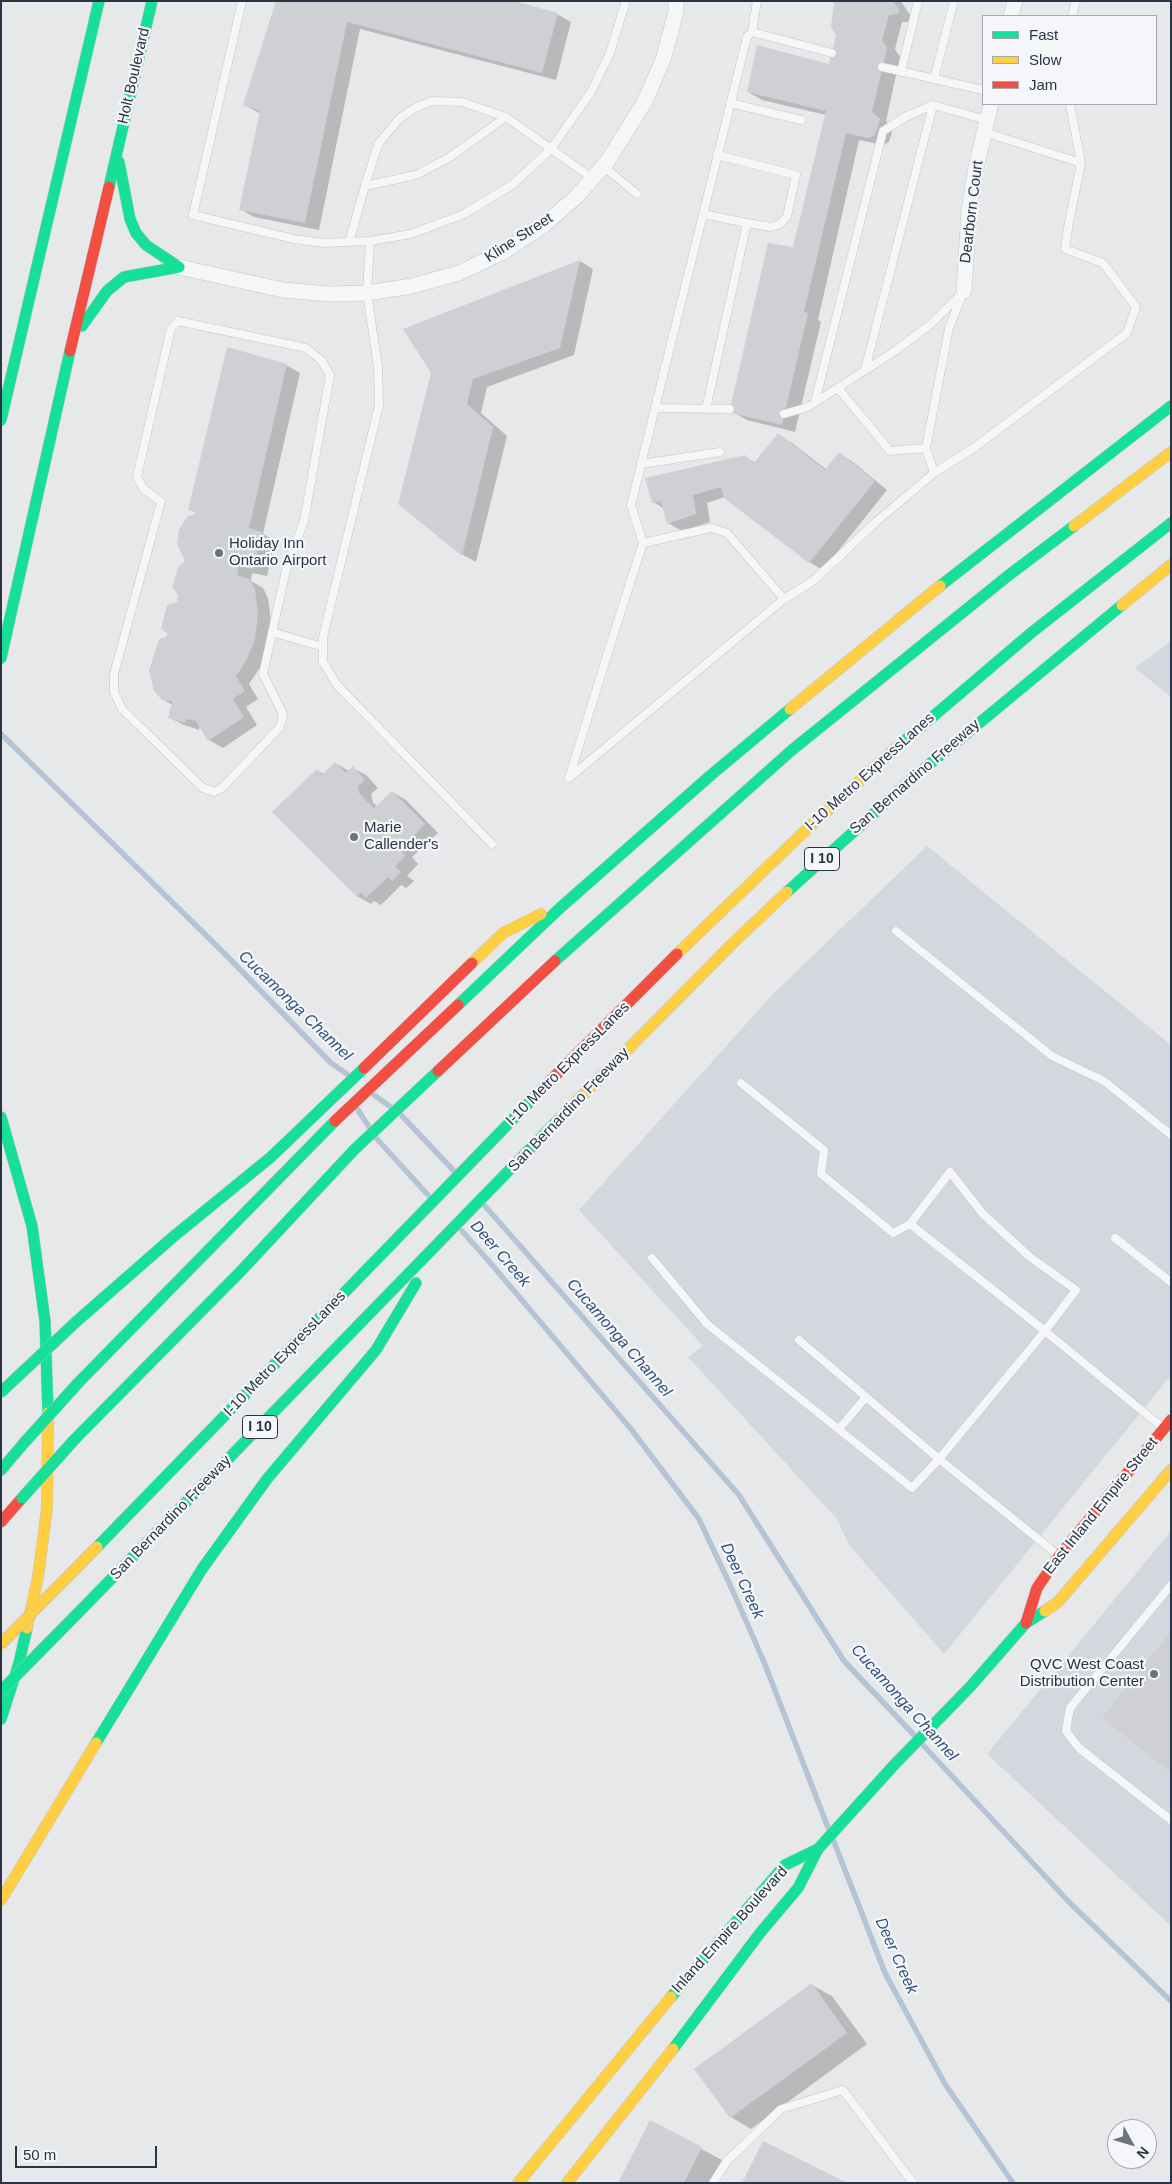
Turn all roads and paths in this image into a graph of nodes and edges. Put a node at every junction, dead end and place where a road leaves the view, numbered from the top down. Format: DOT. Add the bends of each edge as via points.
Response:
graph roads {
  1 [pos="99,1"];
  2 [pos="152,1"];
  3 [pos="242,1"];
  4 [pos="624,1"];
  5 [pos="676,1"];
  6 [pos="757,1"];
  7 [pos="918,1"];
  8 [pos="954,1"];
  9 [pos="1015,1"];
  10 [pos="1076,1"];
  11 [pos="1011,15"];
  12 [pos="1072,15"];
  13 [pos="752,32"];
  14 [pos="832,53"];
  15 [pos="882,68"];
  16 [pos="901,72"];
  17 [pos="934,79"];
  18 [pos="982,90"];
  19 [pos="730,103"];
  20 [pos="933,104"];
  21 [pos="991,105"];
  22 [pos="1070,105"];
  23 [pos="506,117"];
  24 [pos="801,120"];
  25 [pos="986,126"];
  26 [pos="551,149"];
  27 [pos="117,151"];
  28 [pos="717,155"];
  29 [pos="1081,163"];
  30 [pos="603,166"];
  31 [pos="592,178"];
  32 [pos="365,186"];
  33 [pos="637,194"];
  34 [pos="703,214"];
  35 [pos="747,223"];
  36 [pos="370,241"];
  37 [pos="349,242"];
  38 [pos="179,267"];
  39 [pos="964,291"];
  40 [pos="367,293"];
  41 [pos="74,336"];
  42 [pos="865,370"];
  43 [pos="838,388"];
  44 [pos="815,402"];
  45 [pos="1171,406"];
  46 [pos="655,408"];
  47 [pos="706,409"];
  48 [pos="730,409"];
  49 [pos="784,414"];
  50 [pos="1,420"];
  51 [pos="926,448"];
  52 [pos="720,452"];
  53 [pos="1171,452"];
  54 [pos="641,464"];
  55 [pos="934,473"];
  56 [pos="1171,523"];
  57 [pos="643,543"];
  58 [pos="1171,565"];
  59 [pos="784,599"];
  60 [pos="272,632"];
  61 [pos="323,647"];
  62 [pos="1,658"];
  63 [pos="492,844"];
  64 [pos="569,900"];
  65 [pos="896,931"];
  66 [pos="741,1083"];
  67 [pos="1,1117"];
  68 [pos="1171,1135"];
  69 [pos="910,1224"];
  70 [pos="1115,1238"];
  71 [pos="440,1243"];
  72 [pos="652,1258"];
  73 [pos="1171,1282"];
  74 [pos="1045,1331"];
  75 [pos="799,1340"];
  76 [pos="1,1392"];
  77 [pos="866,1397"];
  78 [pos="1167,1424"];
  79 [pos="838,1429"];
  80 [pos="939,1459"];
  81 [pos="1,1470"];
  82 [pos="1171,1470"];
  83 [pos="1,1522"];
  84 [pos="1059,1556"];
  85 [pos="1171,1585"];
  86 [pos="1026,1623"];
  87 [pos="1,1644"];
  88 [pos="1,1691"];
  89 [pos="1,1720"];
  90 [pos="1171,1820"];
  91 [pos="818,1849"];
  92 [pos="1,1900"];
  93 [pos="518,2183"];
  94 [pos="567,2183"];
  95 [pos="714,2183"];
  96 [pos="913,2183"];
  1 -- 50 [label="main road"];
  2 -- 27 [label="main road, Holt Boulevard"];
  3 -- 37 [label="lane" via="193,215 294,240"];
  4 -- 26 [label="lane" via="606,61 591,92"];
  5 -- 30 [label="street, Kline Street" via="664,57 645,101"];
  6 -- 13 [label="lane"];
  7 -- 16 [label="lane"];
  8 -- 17 [label="lane"];
  9 -- 11 [label="street"];
  10 -- 12 [label="lane"];
  13 -- 14 [label="lane"];
  13 -- 19 [label="lane" via="747,37"];
  15 -- 16 [label="lane"];
  16 -- 17 [label="lane"];
  17 -- 18 [label="lane"];
  19 -- 24 [label="lane"];
  19 -- 28 [label="lane"];
  20 -- 25 [label="lane"];
  20 -- 42 [label="lane"];
  20 -- 44 [label="lane" via="883,131"];
  21 -- 25 [label="street, Dearborn Court"];
  22 -- 29 [label="lane"];
  23 -- 26 [label="lane"];
  23 -- 32 [label="lane" via="450,157 416,175"];
  23 -- 32 [label="lane" via="462,102 432,101 415,108 400,118 378,144"];
  25 -- 29 [label="lane"];
  25 -- 39 [label="street, Dearborn Court" via="969,211"];
  26 -- 31 [label="lane"];
  26 -- 36 [label="lane" via="512,185 464,214 411,234"];
  27 -- 38 [label="main road" via="130,219 136,233 146,245"];
  27 -- 41 [label="main road, Holt Boulevard"];
  28 -- 34 [label="lane"];
  28 -- 35 [label="lane" via="796,175 787,217 780,224 771,227"];
  29 -- 55 [label="lane" via="1066,249 1103,263 1136,307 1127,333 975,447"];
  30 -- 31 [label="street, Kline Street"];
  30 -- 33 [label="lane"];
  31 -- 40 [label="street, Kline Street" via="543,226 503,252 459,273 412,286"];
  32 -- 37 [label="lane"];
  34 -- 35 [label="lane"];
  34 -- 46 [label="lane"];
  35 -- 47 [label="lane"];
  36 -- 37 [label="lane"];
  36 -- 40 [label="lane"];
  38 -- 40 [label="street, Kline Street" via="283,290"];
  38 -- 41 [label="main road" via="124,277 107,292"];
  39 -- 42 [label="lane" via="932,324"];
  39 -- 51 [label="lane" via="949,328"];
  40 -- 61 [label="lane" via="378,367 379,405"];
  41 -- 62 [label="main road, Holt Boulevard"];
  42 -- 43 [label="lane"];
  43 -- 44 [label="lane"];
  43 -- 51 [label="lane" via="890,451"];
  44 -- 49 [label="lane"];
  45 -- 64 [label="main road" via="902,615 711,775"];
  46 -- 47 [label="lane"];
  46 -- 54 [label="lane"];
  47 -- 48 [label="lane"];
  51 -- 55 [label="lane"];
  52 -- 54 [label="lane"];
  53 -- 83 [label="main road, bridge" via="1009,575 792,750 578,939 354,1150 241,1271 75,1439"];
  54 -- 57 [label="lane" via="631,505"];
  55 -- 59 [label="lane" via="813,580"];
  56 -- 87 [label="main road, I-10 Metro ExpressLanes, bridge" via="935,713 699,932"];
  57 -- 59 [label="lane" via="711,528 726,533"];
  57 -- 59 [label="lane" via="569,778"];
  58 -- 71 [label="main road, San Bernardino Freeway / I 10" via="993,710 811,868 712,964"];
  60 -- 60 [label="lane" via="286,570 304,521 330,375 321,360 306,348 178,321 171,328 137,477 143,488 161,502 114,674 114,692 122,709 203,788 214,792 222,788 280,727 283,714 263,674"];
  60 -- 61 [label="lane"];
  61 -- 63 [label="lane" via="323,662 337,685"];
  64 -- 76 [label="main road, bridge" via="503,933 271,1157 173,1237"];
  64 -- 81 [label="main road, bridge" via="334,1123 79,1382"];
  65 -- 68 [label="lane" via="1052,1056 1104,1080"];
  66 -- 69 [label="lane" via="824,1150 821,1174 893,1233"];
  67 -- 89 [label="main road" via="32,1226 45,1321 49,1438 47,1508 38,1577 19,1663"];
  69 -- 74 [label="lane"];
  69 -- 74 [label="lane" via="950,1172 983,1214 1030,1256 1076,1290"];
  70 -- 73 [label="lane"];
  71 -- 88 [label="main road, San Bernardino Freeway / I 10, bridge"];
  71 -- 92 [label="main road" via="376,1350 267,1479 202,1569"];
  72 -- 79 [label="lane" via="707,1324"];
  74 -- 78 [label="lane"];
  74 -- 80 [label="lane"];
  75 -- 77 [label="lane"];
  77 -- 79 [label="lane"];
  77 -- 80 [label="lane"];
  78 -- 84 [label="main road, East Inland Empire Street"];
  79 -- 80 [label="lane" via="912,1488"];
  80 -- 84 [label="lane"];
  82 -- 86 [label="main road, East Inland Empire Street" via="1058,1602"];
  84 -- 86 [label="main road, East Inland Empire Street" via="1037,1588"];
  85 -- 90 [label="lane" via="1070,1708 1066,1731 1079,1748"];
  86 -- 91 [label="main road, East Inland Empire Street"];
  91 -- 93 [label="main road, Inland Empire Boulevard" via="785,1865 698,1964"];
  91 -- 94 [label="main road, Inland Empire Boulevard" via="798,1888"];
  95 -- 96 [label="lane" via="727,2162 781,2109 843,2090"];
}
